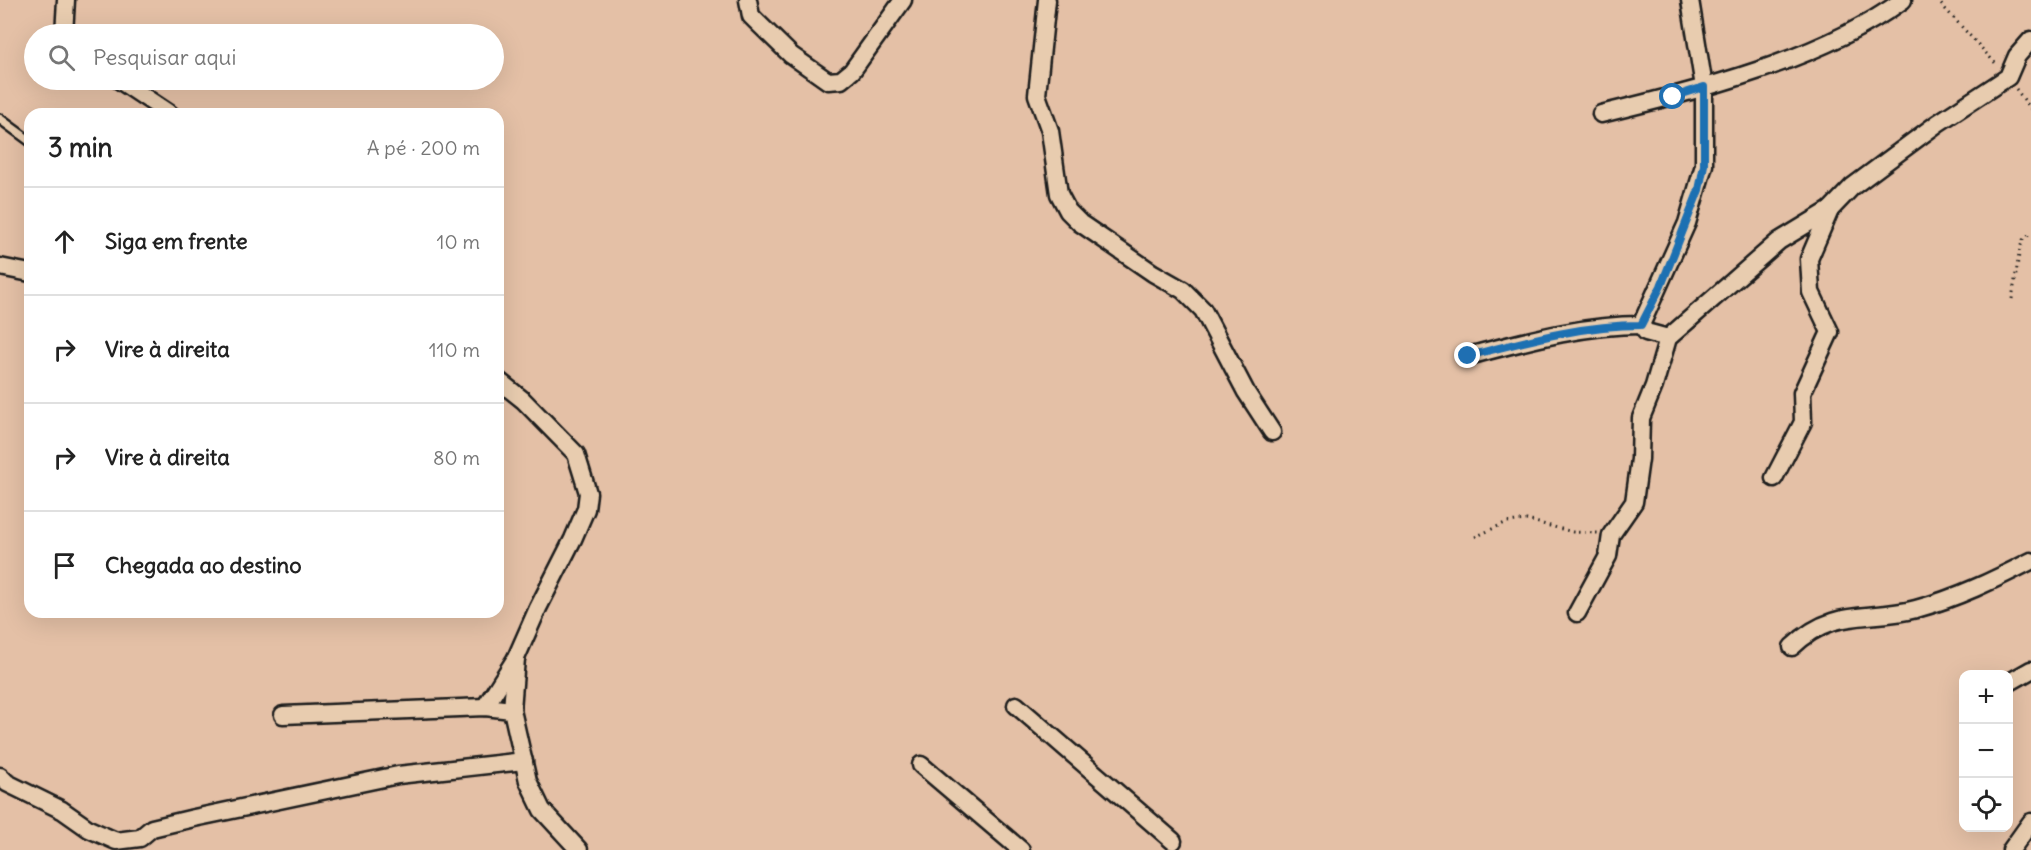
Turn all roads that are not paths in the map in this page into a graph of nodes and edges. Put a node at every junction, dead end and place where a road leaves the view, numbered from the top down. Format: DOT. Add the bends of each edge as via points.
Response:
graph roads {
  1 [pos="66,0"];
  2 [pos="748,0"];
  3 [pos="903,0"];
  4 [pos="1047,0"];
  5 [pos="1690,0"];
  6 [pos="1903,0"];
  7 [pos="65,24"];
  8 [pos="2031,40"];
  9 [pos="1704,87"];
  10 [pos="134,90"];
  11 [pos="161,108"];
  12 [pos="1601,114"];
  13 [pos="0,119"];
  14 [pos="24,137"];
  15 [pos="1830,210"];
  16 [pos="1800,229"];
  17 [pos="1818,240"];
  18 [pos="0,267"];
  19 [pos="24,272"];
  20 [pos="1641,325"];
  21 [pos="1668,338"];
  22 [pos="1468,356"];
  23 [pos="504,385"];
  24 [pos="1272,432"];
  25 [pos="1774,478"];
  26 [pos="2031,561"];
  27 [pos="1577,613"];
  28 [pos="1792,647"];
  29 [pos="516,658"];
  30 [pos="2031,670"];
  31 [pos="2013,679"];
  32 [pos="1016,705"];
  33 [pos="485,707"];
  34 [pos="512,710"];
  35 [pos="283,715"];
  36 [pos="524,761"];
  37 [pos="921,765"];
  38 [pos="2,783"];
  39 [pos="2031,822"];
  40 [pos="1173,847"];
  41 [pos="579,850"];
  42 [pos="1021,850"];
  43 [pos="2012,850"];
  1 -- 7 [label="street"];
  2 -- 3 [label="street" via="751,16 791,55 828,81 841,80 852,71"];
  4 -- 24 [label="street" via="1036,95 1050,131 1059,194 1080,223 1183,290 1203,309 1246,392"];
  5 -- 9 [label="street"];
  6 -- 9 [label="street" via="1880,17 1831,41"];
  8 -- 15 [label="street" via="2017,56 2008,77 1852,187"];
  9 -- 12 [label="street"];
  9 -- 20 [label="street" via="1704,165 1699,190"];
  10 -- 11 [label="street"];
  13 -- 14 [label="lane"];
  15 -- 16 [label="street"];
  15 -- 17 [label="street"];
  16 -- 17 [label="street"];
  16 -- 21 [label="street" via="1779,241"];
  17 -- 25 [label="street" via="1809,255 1811,292 1830,332 1802,393 1803,422"];
  18 -- 19 [label="street"];
  20 -- 21 [label="street" via="1646,332"];
  20 -- 22 [label="street" via="1608,325 1554,334"];
  21 -- 27 [label="street" via="1641,418 1639,480 1634,502 1611,535 1608,556"];
  23 -- 29 [label="street" via="576,454 588,493 578,529"];
  26 -- 28 [label="street" via="1964,593 1915,609 1848,617 1824,624"];
  29 -- 33 [label="street"];
  29 -- 34 [label="street"];
  30 -- 31 [label="street"];
  32 -- 40 [label="street"];
  33 -- 34 [label="street"];
  33 -- 35 [label="street"];
  34 -- 36 [label="street"];
  36 -- 38 [label="street" via="398,775 194,818 152,828 140,838 116,841 89,829 62,810"];
  36 -- 41 [label="street" via="528,781 542,810"];
  37 -- 42 [label="street"];
  39 -- 43 [label="street"];
}
